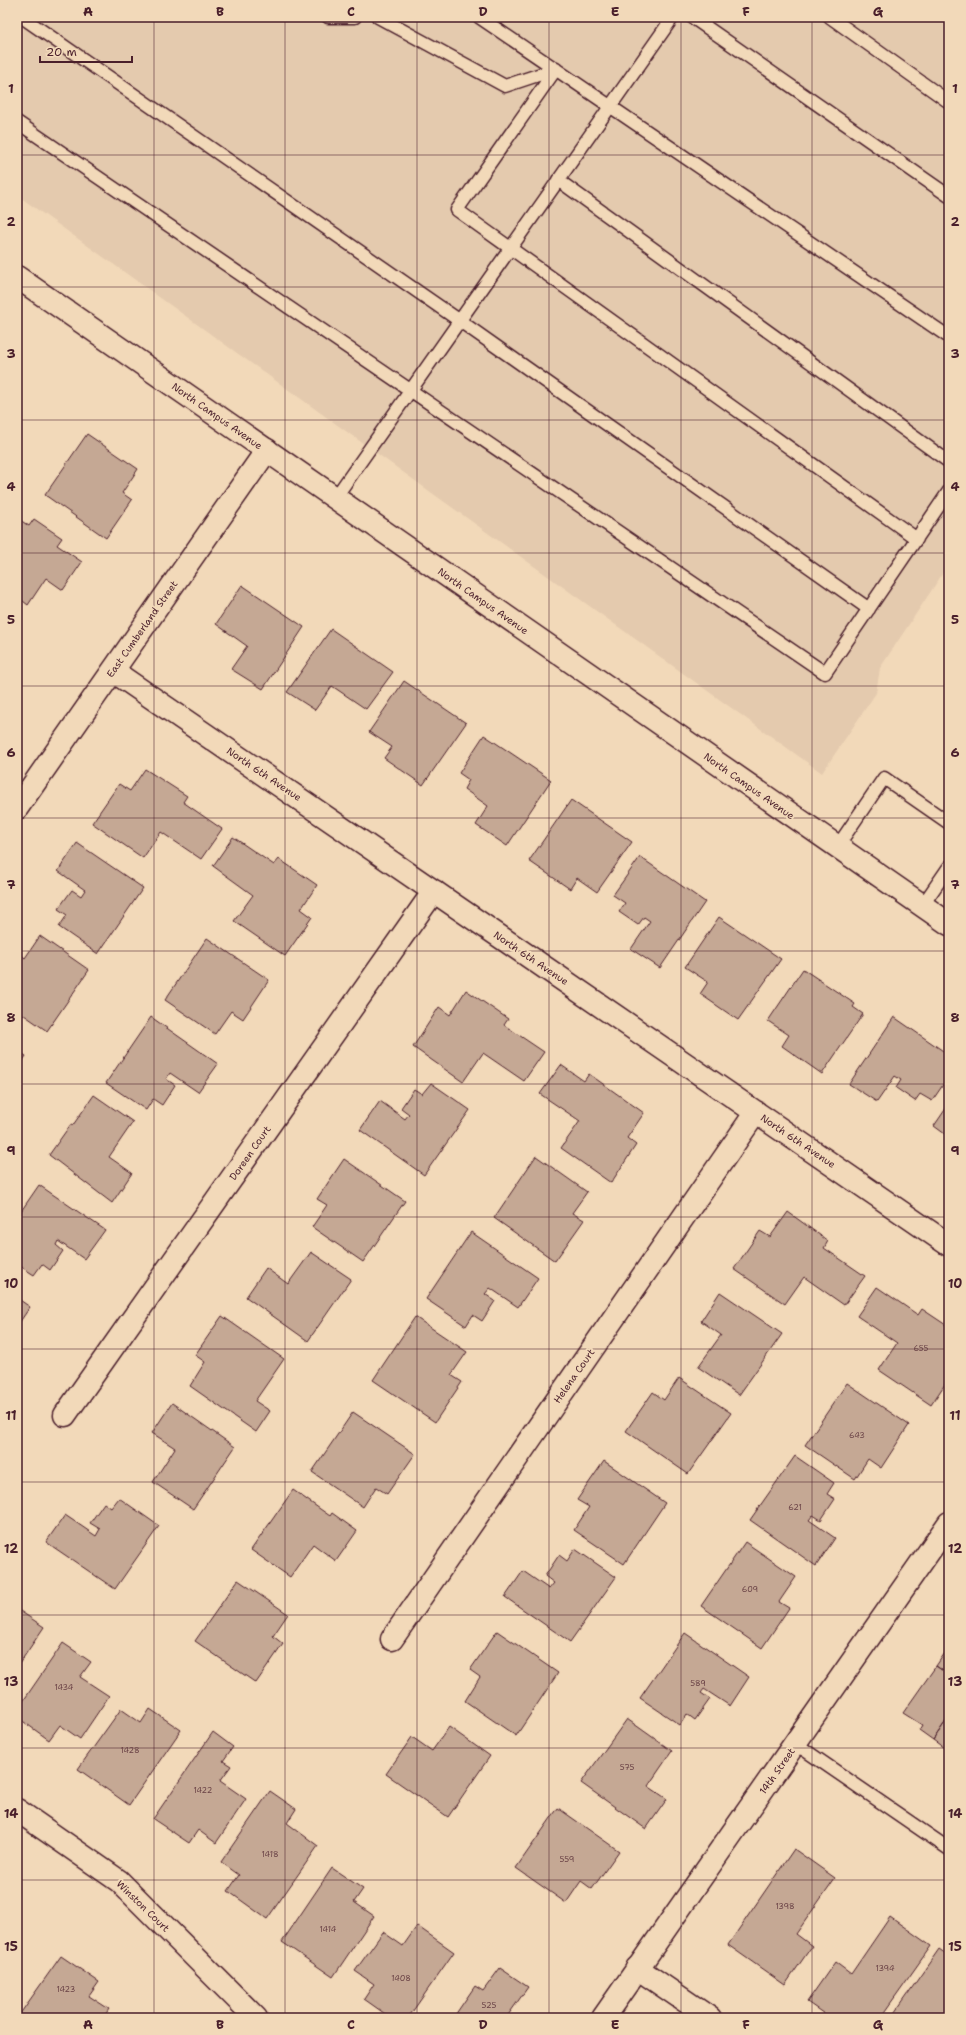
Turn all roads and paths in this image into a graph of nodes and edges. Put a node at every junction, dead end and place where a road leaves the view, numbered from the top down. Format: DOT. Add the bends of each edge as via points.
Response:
graph roads {
  1 [pos="22,17"];
  2 [pos="328,17"];
  3 [pos="355,17"];
  4 [pos="378,17"];
  5 [pos="480,17"];
  6 [pos="673,17"];
  7 [pos="692,17"];
  8 [pos="830,17"];
  9 [pos="556,69"];
  10 [pos="949,102"];
  11 [pos="610,106"];
  12 [pos="17,122"];
  13 [pos="558,180"];
  14 [pos="949,196"];
  15 [pos="511,248"];
  16 [pos="17,277"];
  17 [pos="460,321"];
  18 [pos="949,337"];
  19 [pos="411,391"];
  20 [pos="266,450"];
  21 [pos="949,462"];
  22 [pos="949,491"];
  23 [pos="335,498"];
  24 [pos="917,538"];
  25 [pos="869,609"];
  26 [pos="113,671"];
  27 [pos="17,808"];
  28 [pos="949,823"];
  29 [pos="837,847"];
  30 [pos="949,866"];
  31 [pos="434,891"];
  32 [pos="922,906"];
  33 [pos="949,924"];
  34 [pos="756,1112"];
  35 [pos="949,1245"];
  36 [pos="66,1416"];
  37 [pos="949,1523"];
  38 [pos="392,1640"];
  39 [pos="796,1744"];
  40 [pos="17,1810"];
  41 [pos="949,1850"];
  42 [pos="637,1968"];
  43 [pos="256,2018"];
  44 [pos="603,2018"];
  45 [pos="710,2018"];
  1 -- 17 [label="lane"];
  2 -- 3 [label="lane"];
  4 -- 9 [label="lane" via="506,86"];
  5 -- 9 [label="lane"];
  6 -- 11 [label="lane"];
  7 -- 14 [label="lane"];
  8 -- 10 [label="lane"];
  9 -- 11 [label="lane"];
  9 -- 15 [label="lane" via="457,210"];
  11 -- 13 [label="lane"];
  11 -- 18 [label="lane"];
  12 -- 19 [label="lane"];
  13 -- 15 [label="lane"];
  13 -- 21 [label="lane"];
  15 -- 17 [label="lane"];
  15 -- 24 [label="lane"];
  16 -- 20 [label="street, North Campus Avenue"];
  17 -- 19 [label="lane"];
  17 -- 25 [label="lane"];
  19 -- 23 [label="lane"];
  19 -- 25 [label="lane" via="825,673"];
  20 -- 23 [label="street, North Campus Avenue"];
  20 -- 26 [label="street, East Cumberland Street"];
  22 -- 24 [label="lane"];
  23 -- 29 [label="street, North Campus Avenue"];
  24 -- 25 [label="lane"];
  26 -- 27 [label="street, East Cumberland Street"];
  26 -- 31 [label="street, North 6th Avenue"];
  28 -- 29 [label="lane" via="884,778"];
  29 -- 32 [label="street, North Campus Avenue"];
  30 -- 32 [label="lane"];
  31 -- 34 [label="street, North 6th Avenue"];
  31 -- 36 [label="street, Doreen Court"];
  32 -- 33 [label="street, North Campus Avenue"];
  34 -- 35 [label="street, North 6th Avenue"];
  34 -- 38 [label="street, Helena Court"];
  37 -- 39 [label="street, 14th Street"];
  39 -- 41 [label="lane"];
  39 -- 42 [label="street, 14th Street"];
  40 -- 43 [label="street, Winston Court" via="118,1881"];
  42 -- 44 [label="street, 14th Street"];
  42 -- 45 [label="street"];
}
